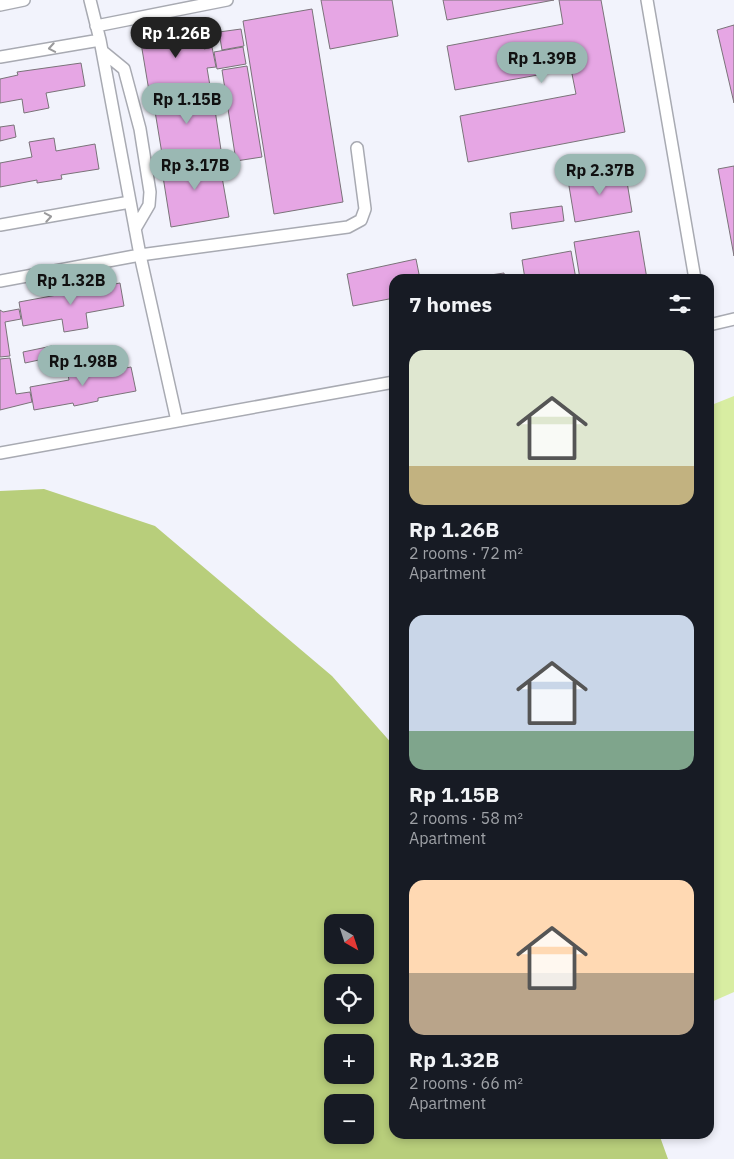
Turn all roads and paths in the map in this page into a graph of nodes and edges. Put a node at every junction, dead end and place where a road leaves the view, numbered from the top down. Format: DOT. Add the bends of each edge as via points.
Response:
graph roads {
  1 [pos="24,0"];
  2 [pos="90,0"];
  3 [pos="227,0"];
  4 [pos="647,0"];
  5 [pos="0,5"];
  6 [pos="96,26"];
  7 [pos="101,46"];
  8 [pos="0,58"];
  9 [pos="132,98"];
  10 [pos="111,99"];
  11 [pos="357,148"];
  12 [pos="130,202"];
  13 [pos="0,225"];
  14 [pos="135,229"];
  15 [pos="140,255"];
  16 [pos="694,274"];
  17 [pos="0,282"];
  18 [pos="734,319"];
  19 [pos="714,324"];
  20 [pos="389,383"];
  21 [pos="177,421"];
  22 [pos="0,453"];
  1 -- 5 [label="lane"];
  2 -- 6 [label="lane"];
  3 -- 6 [label="lane"];
  4 -- 16 [label="lane"];
  6 -- 7 [label="lane"];
  7 -- 8 [label="lane, one-way"];
  7 -- 9 [label="lane" via="124,69"];
  7 -- 10 [label="lane"];
  9 -- 10 [label="lane"];
  9 -- 14 [label="lane" via="150,192 149,205"];
  10 -- 12 [label="lane"];
  11 -- 15 [label="lane" via="365,209 356,224"];
  13 -- 12 [label="lane, one-way"];
  12 -- 14 [label="lane"];
  14 -- 15 [label="lane"];
  15 -- 17 [label="lane"];
  15 -- 21 [label="lane"];
  18 -- 19 [label="lane"];
  20 -- 21 [label="lane"];
  21 -- 22 [label="lane"];
}
